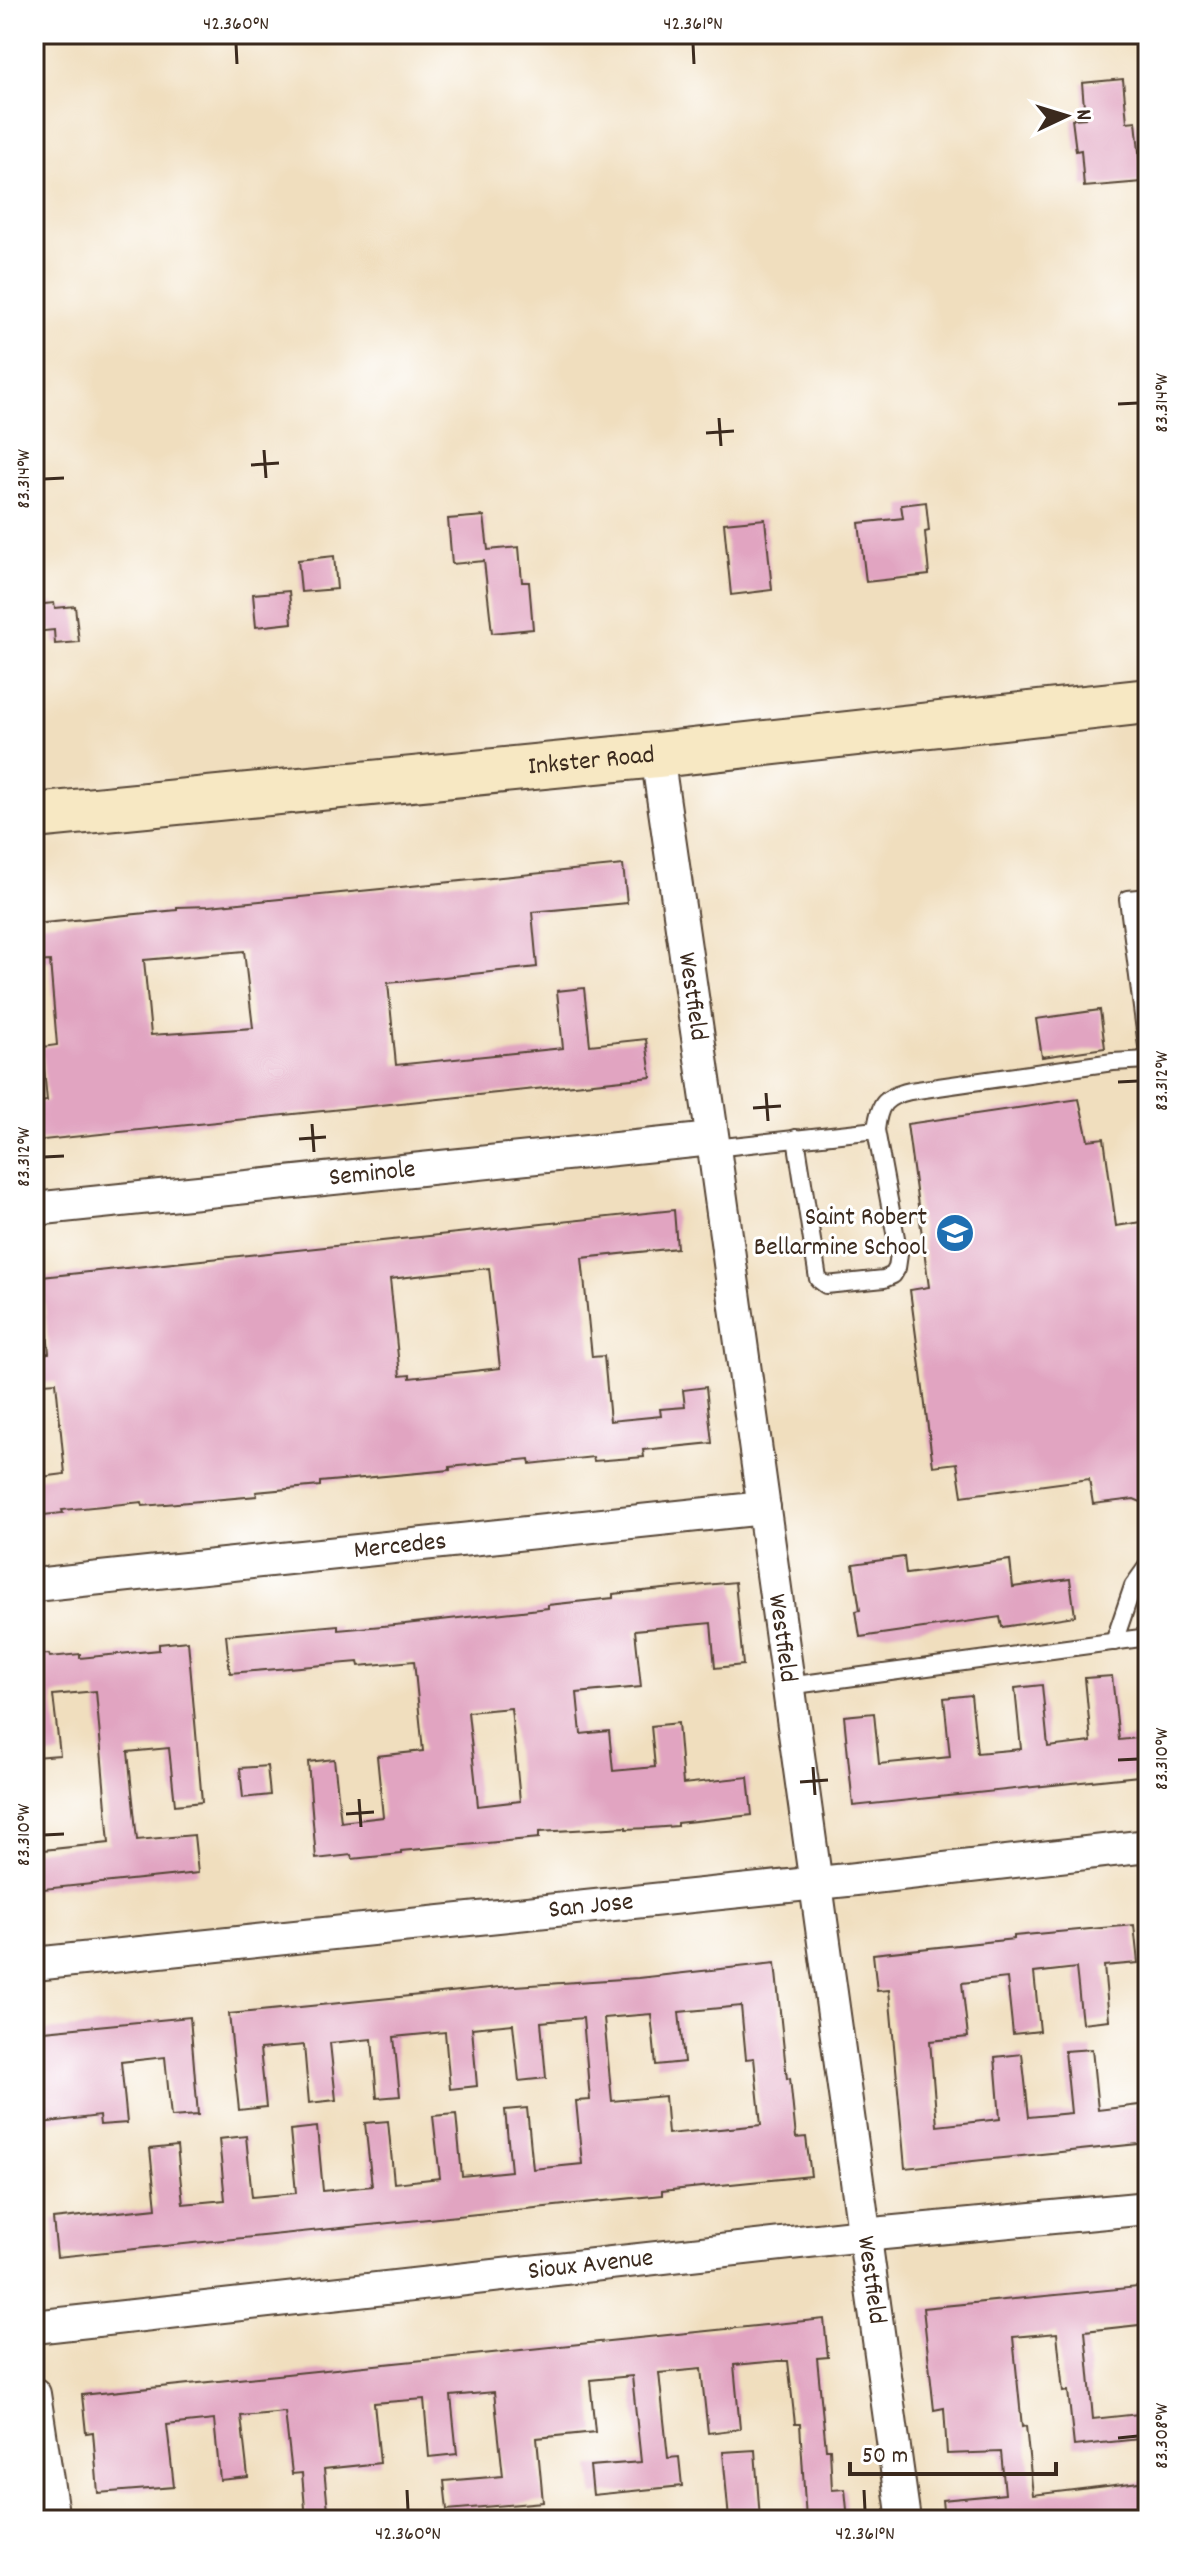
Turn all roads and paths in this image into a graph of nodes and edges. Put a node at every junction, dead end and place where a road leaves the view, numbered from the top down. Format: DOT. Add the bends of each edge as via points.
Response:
graph roads {
  1 [pos="1148,701"];
  2 [pos="657,755"];
  3 [pos="34,816"];
  4 [pos="1148,897"];
  5 [pos="1142,958"];
  6 [pos="1146,1023"];
  7 [pos="1148,1054"];
  8 [pos="1148,1060"];
  9 [pos="876,1130"];
  10 [pos="796,1138"];
  11 [pos="713,1144"];
  12 [pos="34,1209"];
  13 [pos="764,1508"];
  14 [pos="1148,1565"];
  15 [pos="34,1585"];
  16 [pos="1148,1637"];
  17 [pos="1114,1642"];
  18 [pos="788,1686"];
  19 [pos="1148,1846"];
  20 [pos="814,1883"];
  21 [pos="34,1964"];
  22 [pos="1148,2208"];
  23 [pos="863,2235"];
  24 [pos="34,2327"];
  25 [pos="34,2394"];
  26 [pos="45,2500"];
  27 [pos="904,2520"];
  1 -- 2 [label="main road, Inkster Road"];
  2 -- 3 [label="main road, Inkster Road"];
  2 -- 11 [label="street, Westfield"];
  4 -- 5 [label="lane" via="1128,899"];
  5 -- 6 [label="lane"];
  6 -- 7 [label="lane"];
  8 -- 9 [label="lane" via="891,1095 878,1111"];
  9 -- 10 [label="lane"];
  9 -- 10 [label="lane" via="899,1254 897,1268 884,1279 826,1285 814,1266"];
  10 -- 11 [label="lane"];
  11 -- 12 [label="street, Seminole"];
  11 -- 13 [label="street, Westfield"];
  13 -- 15 [label="street, Mercedes"];
  13 -- 18 [label="street, Westfield"];
  14 -- 17 [label="lane" via="1133,1586"];
  16 -- 17 [label="lane"];
  17 -- 18 [label="lane"];
  18 -- 20 [label="street, Westfield"];
  19 -- 20 [label="street, San Jose"];
  20 -- 21 [label="street, San Jose"];
  20 -- 23 [label="street, Westfield"];
  22 -- 23 [label="street, Sioux Avenue"];
  23 -- 24 [label="street, Sioux Avenue"];
  23 -- 27 [label="street, Westfield"];
  25 -- 26 [label="street"];
}
